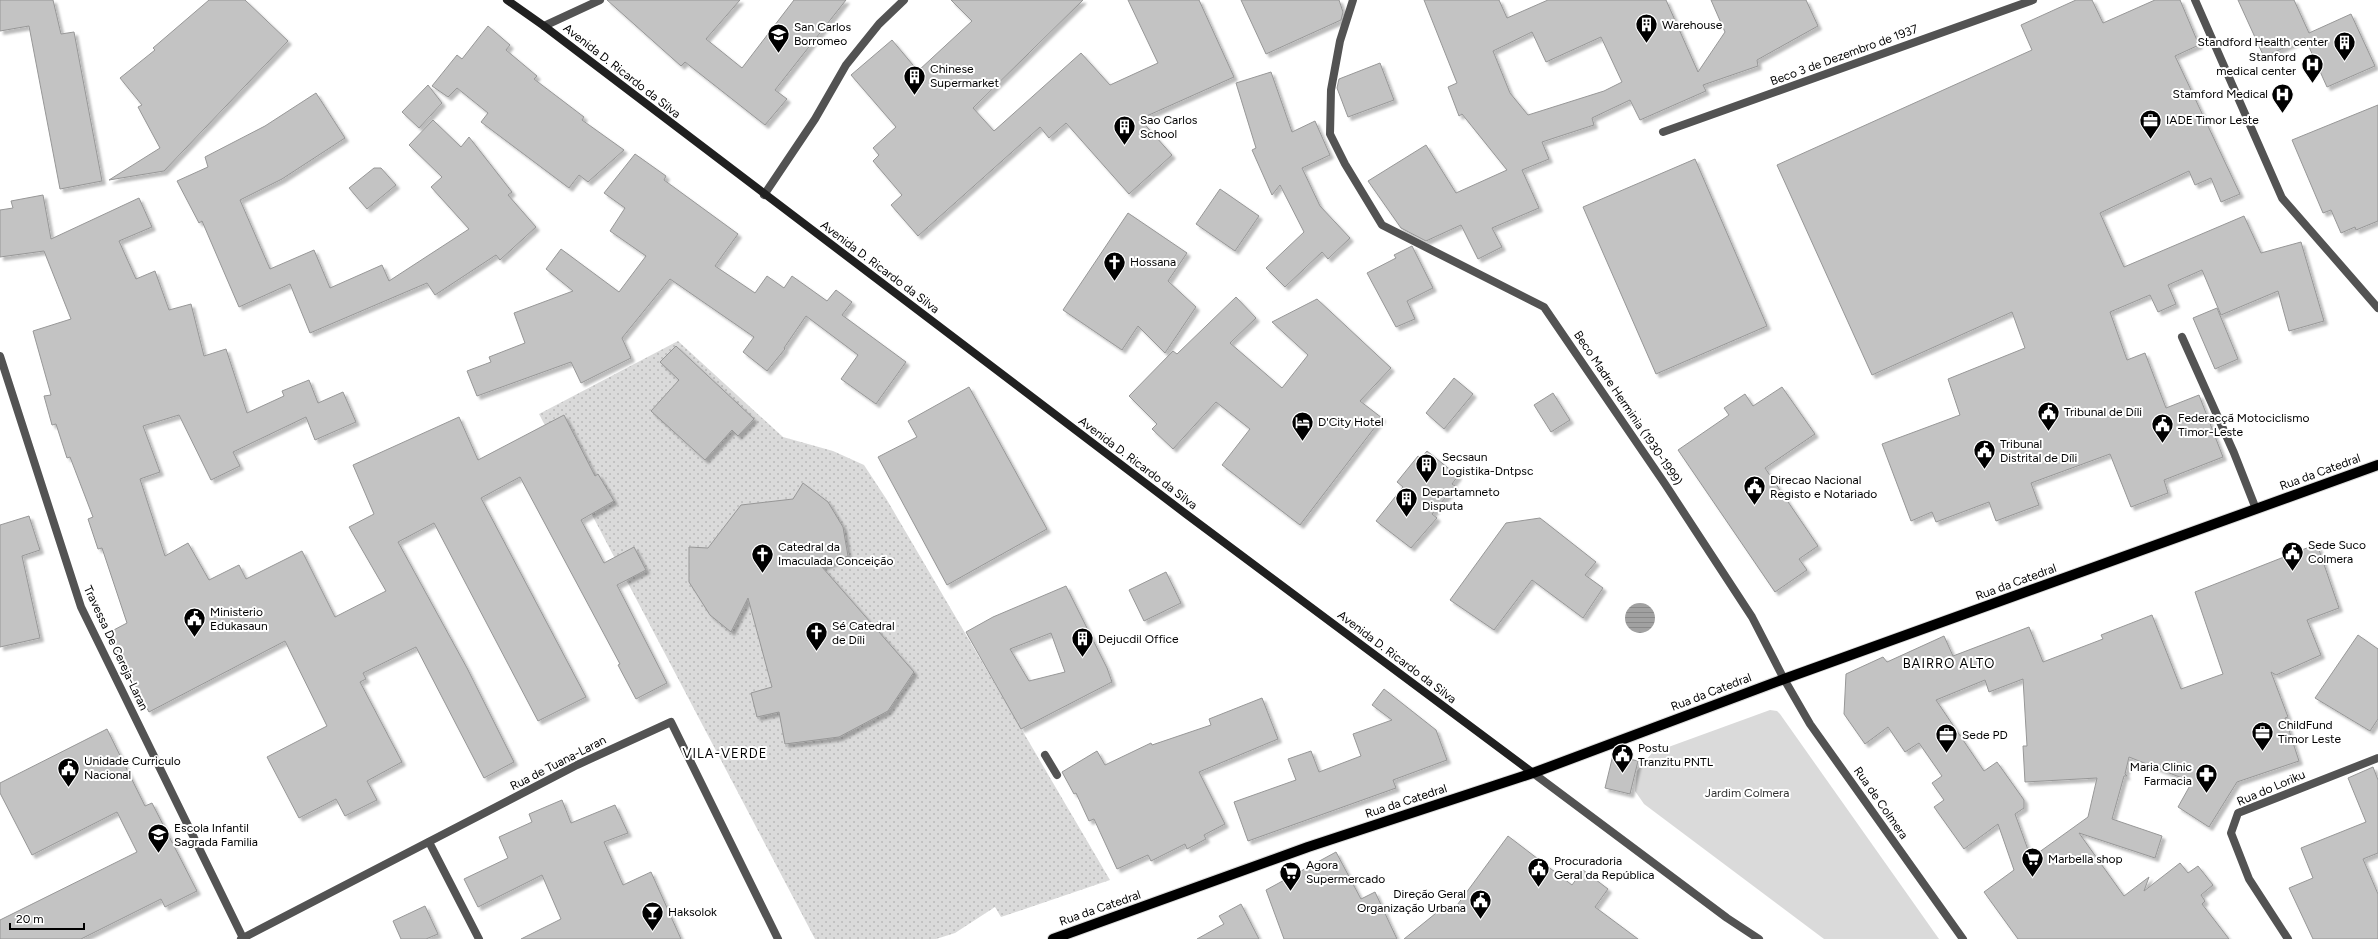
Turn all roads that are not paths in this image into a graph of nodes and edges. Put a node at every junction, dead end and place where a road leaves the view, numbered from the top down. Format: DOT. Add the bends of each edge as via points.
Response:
graph roads {
  1 [pos="507,0"];
  2 [pos="600,0"];
  3 [pos="904,0"];
  4 [pos="1353,0"];
  5 [pos="2033,0"];
  6 [pos="2196,0"];
  7 [pos="544,26"];
  8 [pos="1663,132"];
  9 [pos="764,195"];
  10 [pos="2378,308"];
  11 [pos="2182,337"];
  12 [pos="0,356"];
  13 [pos="2378,465"];
  14 [pos="2256,509"];
  15 [pos="1784,679"];
  16 [pos="1045,755"];
  17 [pos="2378,758"];
  18 [pos="1533,773"];
  19 [pos="1057,775"];
  20 [pos="429,842"];
  21 [pos="242,939"];
  22 [pos="479,939"];
  23 [pos="778,939"];
  24 [pos="1052,939"];
  25 [pos="1759,939"];
  26 [pos="1963,939"];
  27 [pos="2288,939"];
  1 -- 7 [label="main road, Avenida D. Ricardo da Silva"];
  2 -- 7 [label="street"];
  3 -- 9 [label="street" via="879,24 846,65 815,119"];
  4 -- 15 [label="street, Beco Madre Herminia (1930-1999)" via="1340,41 1331,90 1330,134 1382,225 1544,307 1752,617"];
  5 -- 8 [label="street, Beco 3 de Dezembro de 1937"];
  6 -- 10 [label="street" via="2282,198"];
  7 -- 9 [label="main road, Avenida D. Ricardo da Silva"];
  9 -- 18 [label="main road, Avenida D. Ricardo da Silva"];
  11 -- 14 [label="street"];
  12 -- 21 [label="street, Travessa De Cereja-Laran" via="81,607"];
  13 -- 14 [label="main road, Rua da Catedral"];
  14 -- 15 [label="main road, Rua da Catedral"];
  15 -- 18 [label="main road, Rua da Catedral"];
  15 -- 26 [label="street, Rua de Colmera" via="1810,724"];
  16 -- 19 [label="street"];
  17 -- 27 [label="street, Rua do Loriku" via="2238,813 2231,832 2249,879"];
  18 -- 24 [label="main road, Rua da Catedral" via="1308,848"];
  18 -- 25 [label="street, Avenida D. Ricardo da Silva"];
  20 -- 21 [label="street, Rua de Tuana-Laran"];
  20 -- 22 [label="street"];
  20 -- 23 [label="street, Rua de Tuana-Laran" via="577,765 671,722"];
}
